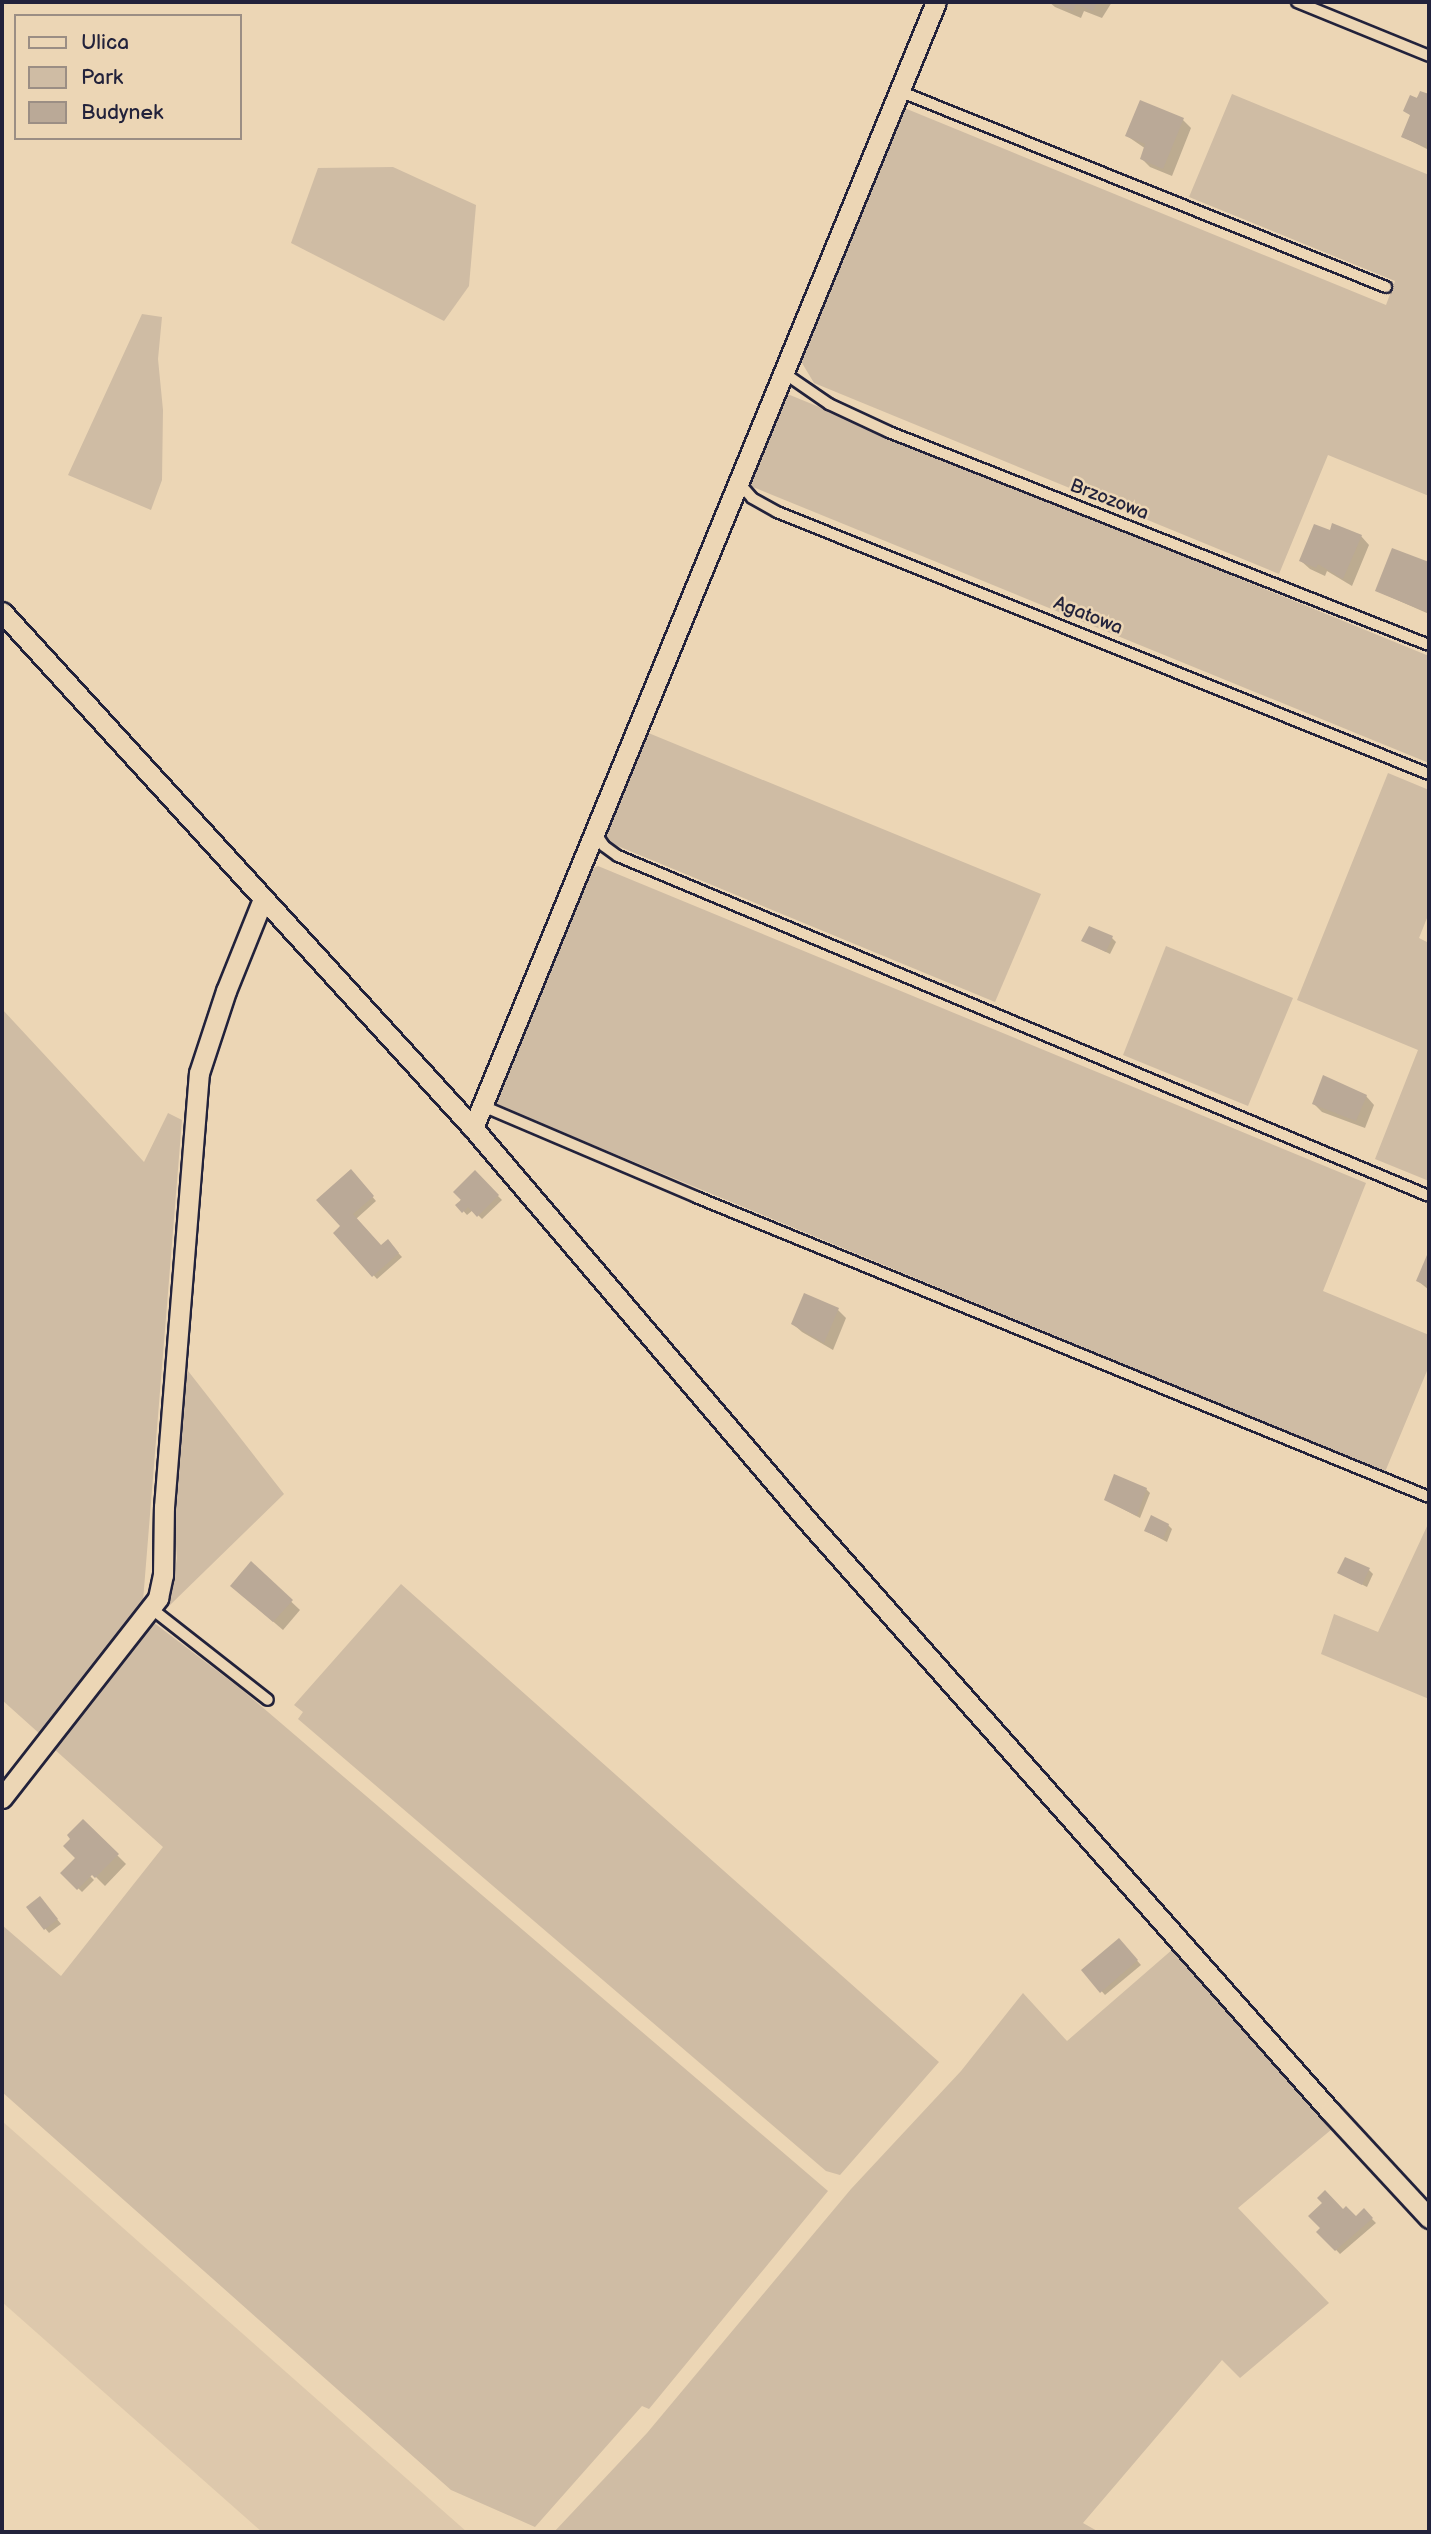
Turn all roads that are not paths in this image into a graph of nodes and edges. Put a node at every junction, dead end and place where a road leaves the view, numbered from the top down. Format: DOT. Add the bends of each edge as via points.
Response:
graph roads {
  1 [pos="936,2"];
  2 [pos="1297,2"];
  3 [pos="1429,56"];
  4 [pos="898,91"];
  5 [pos="1386,287"];
  6 [pos="785,373"];
  7 [pos="740,484"];
  8 [pos="2,612"];
  9 [pos="1429,645"];
  10 [pos="1429,774"];
  11 [pos="596,834"];
  12 [pos="263,899"];
  13 [pos="483,1106"];
  14 [pos="473,1128"];
  15 [pos="1429,1196"];
  16 [pos="1429,1497"];
  17 [pos="152,1609"];
  18 [pos="268,1700"];
  19 [pos="2,1798"];
  20 [pos="1429,2218"];
  1 -- 4 [label="street"];
  2 -- 3 [label="lane"];
  4 -- 5 [label="lane"];
  4 -- 6 [label="street"];
  6 -- 7 [label="street"];
  6 -- 9 [label="lane, Brzozowa" via="829,404 889,432"];
  7 -- 10 [label="lane, Agatowa" via="752,498 777,512"];
  7 -- 11 [label="street"];
  8 -- 12 [label="street"];
  11 -- 13 [label="street"];
  11 -- 15 [label="lane" via="618,856"];
  12 -- 14 [label="street"];
  12 -- 17 [label="street" via="199,1073 164,1507 163,1575"];
  13 -- 14 [label="street"];
  13 -- 16 [label="lane" via="696,1198"];
  14 -- 20 [label="street" via="824,1540"];
  17 -- 18 [label="lane"];
  17 -- 19 [label="street"];
}
